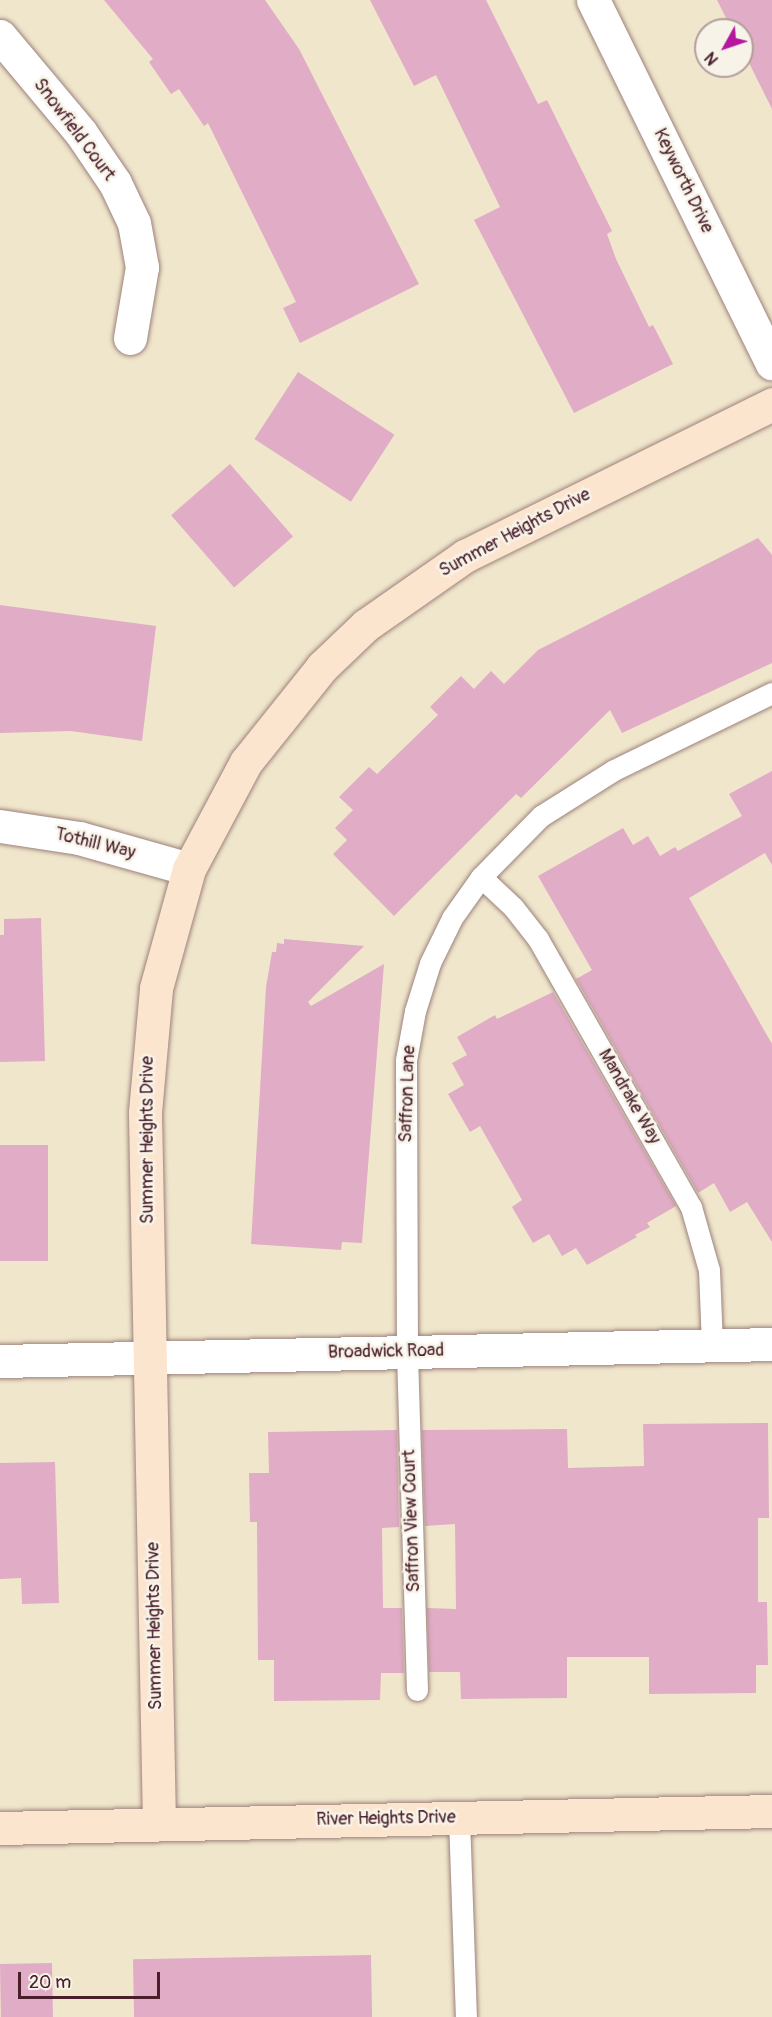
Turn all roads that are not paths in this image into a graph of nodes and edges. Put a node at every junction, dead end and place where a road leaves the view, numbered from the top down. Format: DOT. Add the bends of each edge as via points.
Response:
graph roads {
  1 [pos="593,0"];
  2 [pos="0,36"];
  3 [pos="130,338"];
  4 [pos="772,363"];
  5 [pos="772,404"];
  6 [pos="772,693"];
  7 [pos="0,826"];
  8 [pos="189,868"];
  9 [pos="481,877"];
  10 [pos="772,1344"];
  11 [pos="712,1345"];
  12 [pos="406,1352"];
  13 [pos="150,1357"];
  14 [pos="0,1361"];
  15 [pos="417,1690"];
  16 [pos="772,1811"];
  17 [pos="459,1818"];
  18 [pos="159,1824"];
  19 [pos="0,1828"];
  20 [pos="466,2017"];
  1 -- 4 [label="street, Keyworth Drive"];
  2 -- 3 [label="street, Snowfield Court" via="81,133 115,183 134,223 142,267"];
  5 -- 8 [label="street, Summer Heights Drive" via="465,556 366,625 322,667 246,762"];
  6 -- 9 [label="lane, Saffron Lane" via="576,791 509,844"];
  7 -- 8 [label="street, Tothill Way" via="79,838"];
  8 -- 13 [label="street, Summer Heights Drive" via="170,928 148,1050 145,1112"];
  9 -- 11 [label="lane, Mandrake Way" via="513,907 538,939 691,1207 709,1270"];
  9 -- 12 [label="lane, Saffron Lane" via="452,918 430,963 415,1011 406,1060"];
  10 -- 11 [label="street, Broadwick Road"];
  11 -- 12 [label="street, Broadwick Road"];
  12 -- 13 [label="street, Broadwick Road"];
  12 -- 15 [label="lane, Saffron View Court"];
  13 -- 14 [label="street, Broadwick Road"];
  13 -- 18 [label="street, Summer Heights Drive"];
  16 -- 17 [label="street, River Heights Drive"];
  17 -- 18 [label="street, River Heights Drive"];
  17 -- 20 [label="lane"];
  18 -- 19 [label="street, River Heights Drive"];
}
